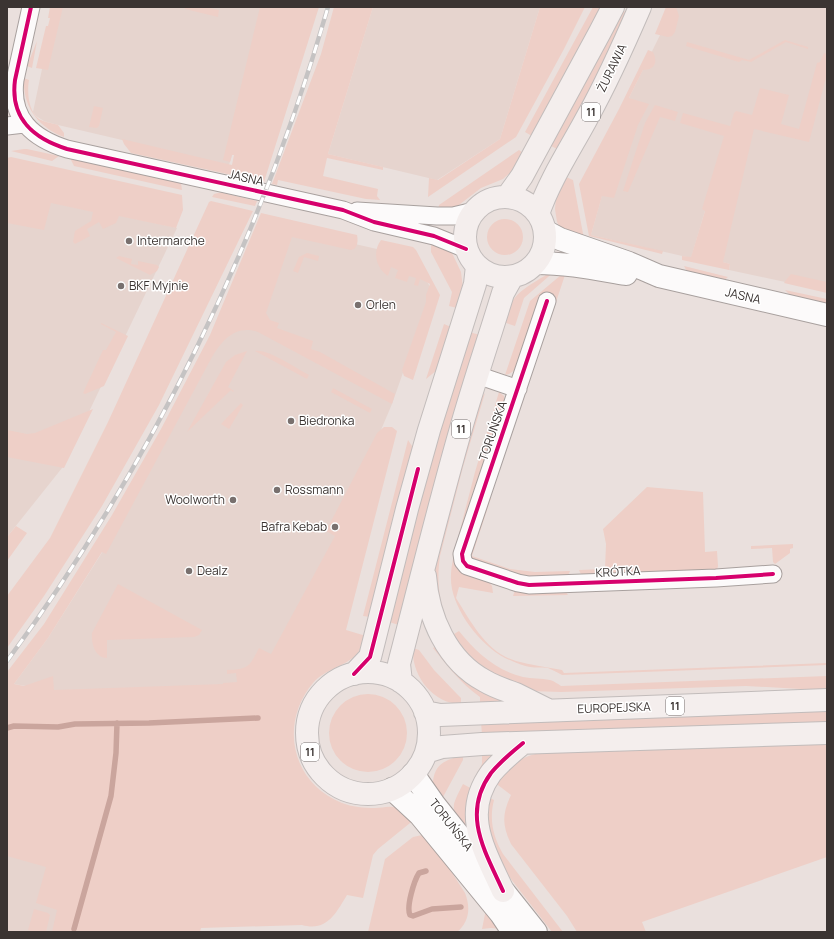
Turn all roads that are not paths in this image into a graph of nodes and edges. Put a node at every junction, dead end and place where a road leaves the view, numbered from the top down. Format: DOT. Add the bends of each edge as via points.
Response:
graph roads {
  1 [pos="31,7"];
  2 [pos="613,7"];
  3 [pos="640,7"];
  4 [pos="24,124"];
  5 [pos="7,126"];
  6 [pos="507,197"];
  7 [pos="343,210"];
  8 [pos="474,211"];
  9 [pos="542,223"];
  10 [pos="472,258"];
  11 [pos="536,263"];
  12 [pos="659,276"];
  13 [pos="512,277"];
  14 [pos="547,301"];
  15 [pos="827,315"];
  16 [pos="477,376"];
  17 [pos="518,389"];
  18 [pos="425,558"];
  19 [pos="467,566"];
  20 [pos="773,574"];
  21 [pos="354,674"];
  22 [pos="400,682"];
  23 [pos="827,700"];
  24 [pos="549,711"];
  25 [pos="425,712"];
  26 [pos="827,733"];
  27 [pos="523,743"];
  28 [pos="426,752"];
  29 [pos="413,774"];
  30 [pos="392,789"];
  31 [pos="503,891"];
  32 [pos="513,932"];
  33 [pos="536,932"];
  1 -- 4 [label="street" via="14,91 14,101"];
  2 -- 6 [label="main road, 11" via="522,176"];
  3 -- 9 [label="main road, ŻURAWIA / 11" via="596,103 544,196"];
  4 -- 5 [label="street"];
  4 -- 7 [label="street, JASNA" via="43,139 67,149"];
  6 -- 8 [label="main road, 11" via="487,201"];
  6 -- 9 [label="main road, 11" via="526,203"];
  7 -- 8 [label="street, JASNA" via="437,216 453,216"];
  7 -- 10 [label="street, JASNA" via="374,222 434,236"];
  8 -- 10 [label="main road, 11" via="465,229 464,240"];
  9 -- 11 [label="main road, 11" via="544,248"];
  9 -- 12 [label="street, JASNA" via="560,239"];
  10 -- 13 [label="main road" via="484,271 495,276"];
  10 -- 21 [label="main road, 11" via="475,284 433,415 370,657"];
  11 -- 12 [label="street, JASNA"];
  11 -- 13 [label="main road" via="525,272"];
  12 -- 15 [label="street, JASNA"];
  13 -- 16 [label="main road, 11" via="504,293"];
  14 -- 17 [label="street, TORUŃSKA"];
  16 -- 17 [label="street, TORUŃSKA"];
  16 -- 18 [label="main road, 11"];
  17 -- 19 [label="street, TORUŃSKA" via="462,554"];
  18 -- 22 [label="main road, 11" via="400,664"];
  18 -- 24 [label="main road" via="427,594 431,610 442,638 456,657 484,681"];
  19 -- 20 [label="street, KRÓTKA" via="529,585"];
  21 -- 22 [label="main road, 11" via="382,674"];
  21 -- 30 [label="main road, 11" via="330,686 314,706 308,725 310,752 324,775 346,790 372,794"];
  22 -- 25 [label="main road, 11" via="415,695"];
  23 -- 24 [label="main road, EUROPEJSKA / 11"];
  24 -- 25 [label="main road, EUROPEJSKA / 11" via="440,714"];
  25 -- 28 [label="main road, 11" via="429,732"];
  26 -- 27 [label="main road"];
  27 -- 28 [label="main road" via="442,747"];
  27 -- 31 [label="main road" via="492,772 477,802 479,835"];
  28 -- 29 [label="main road, 11"];
  29 -- 30 [label="main road, 11"];
  29 -- 31 [label="street, TORUŃSKA"];
  30 -- 32 [label="street, TORUŃSKA" via="420,815"];
  31 -- 33 [label="street, TORUŃSKA"];
}
